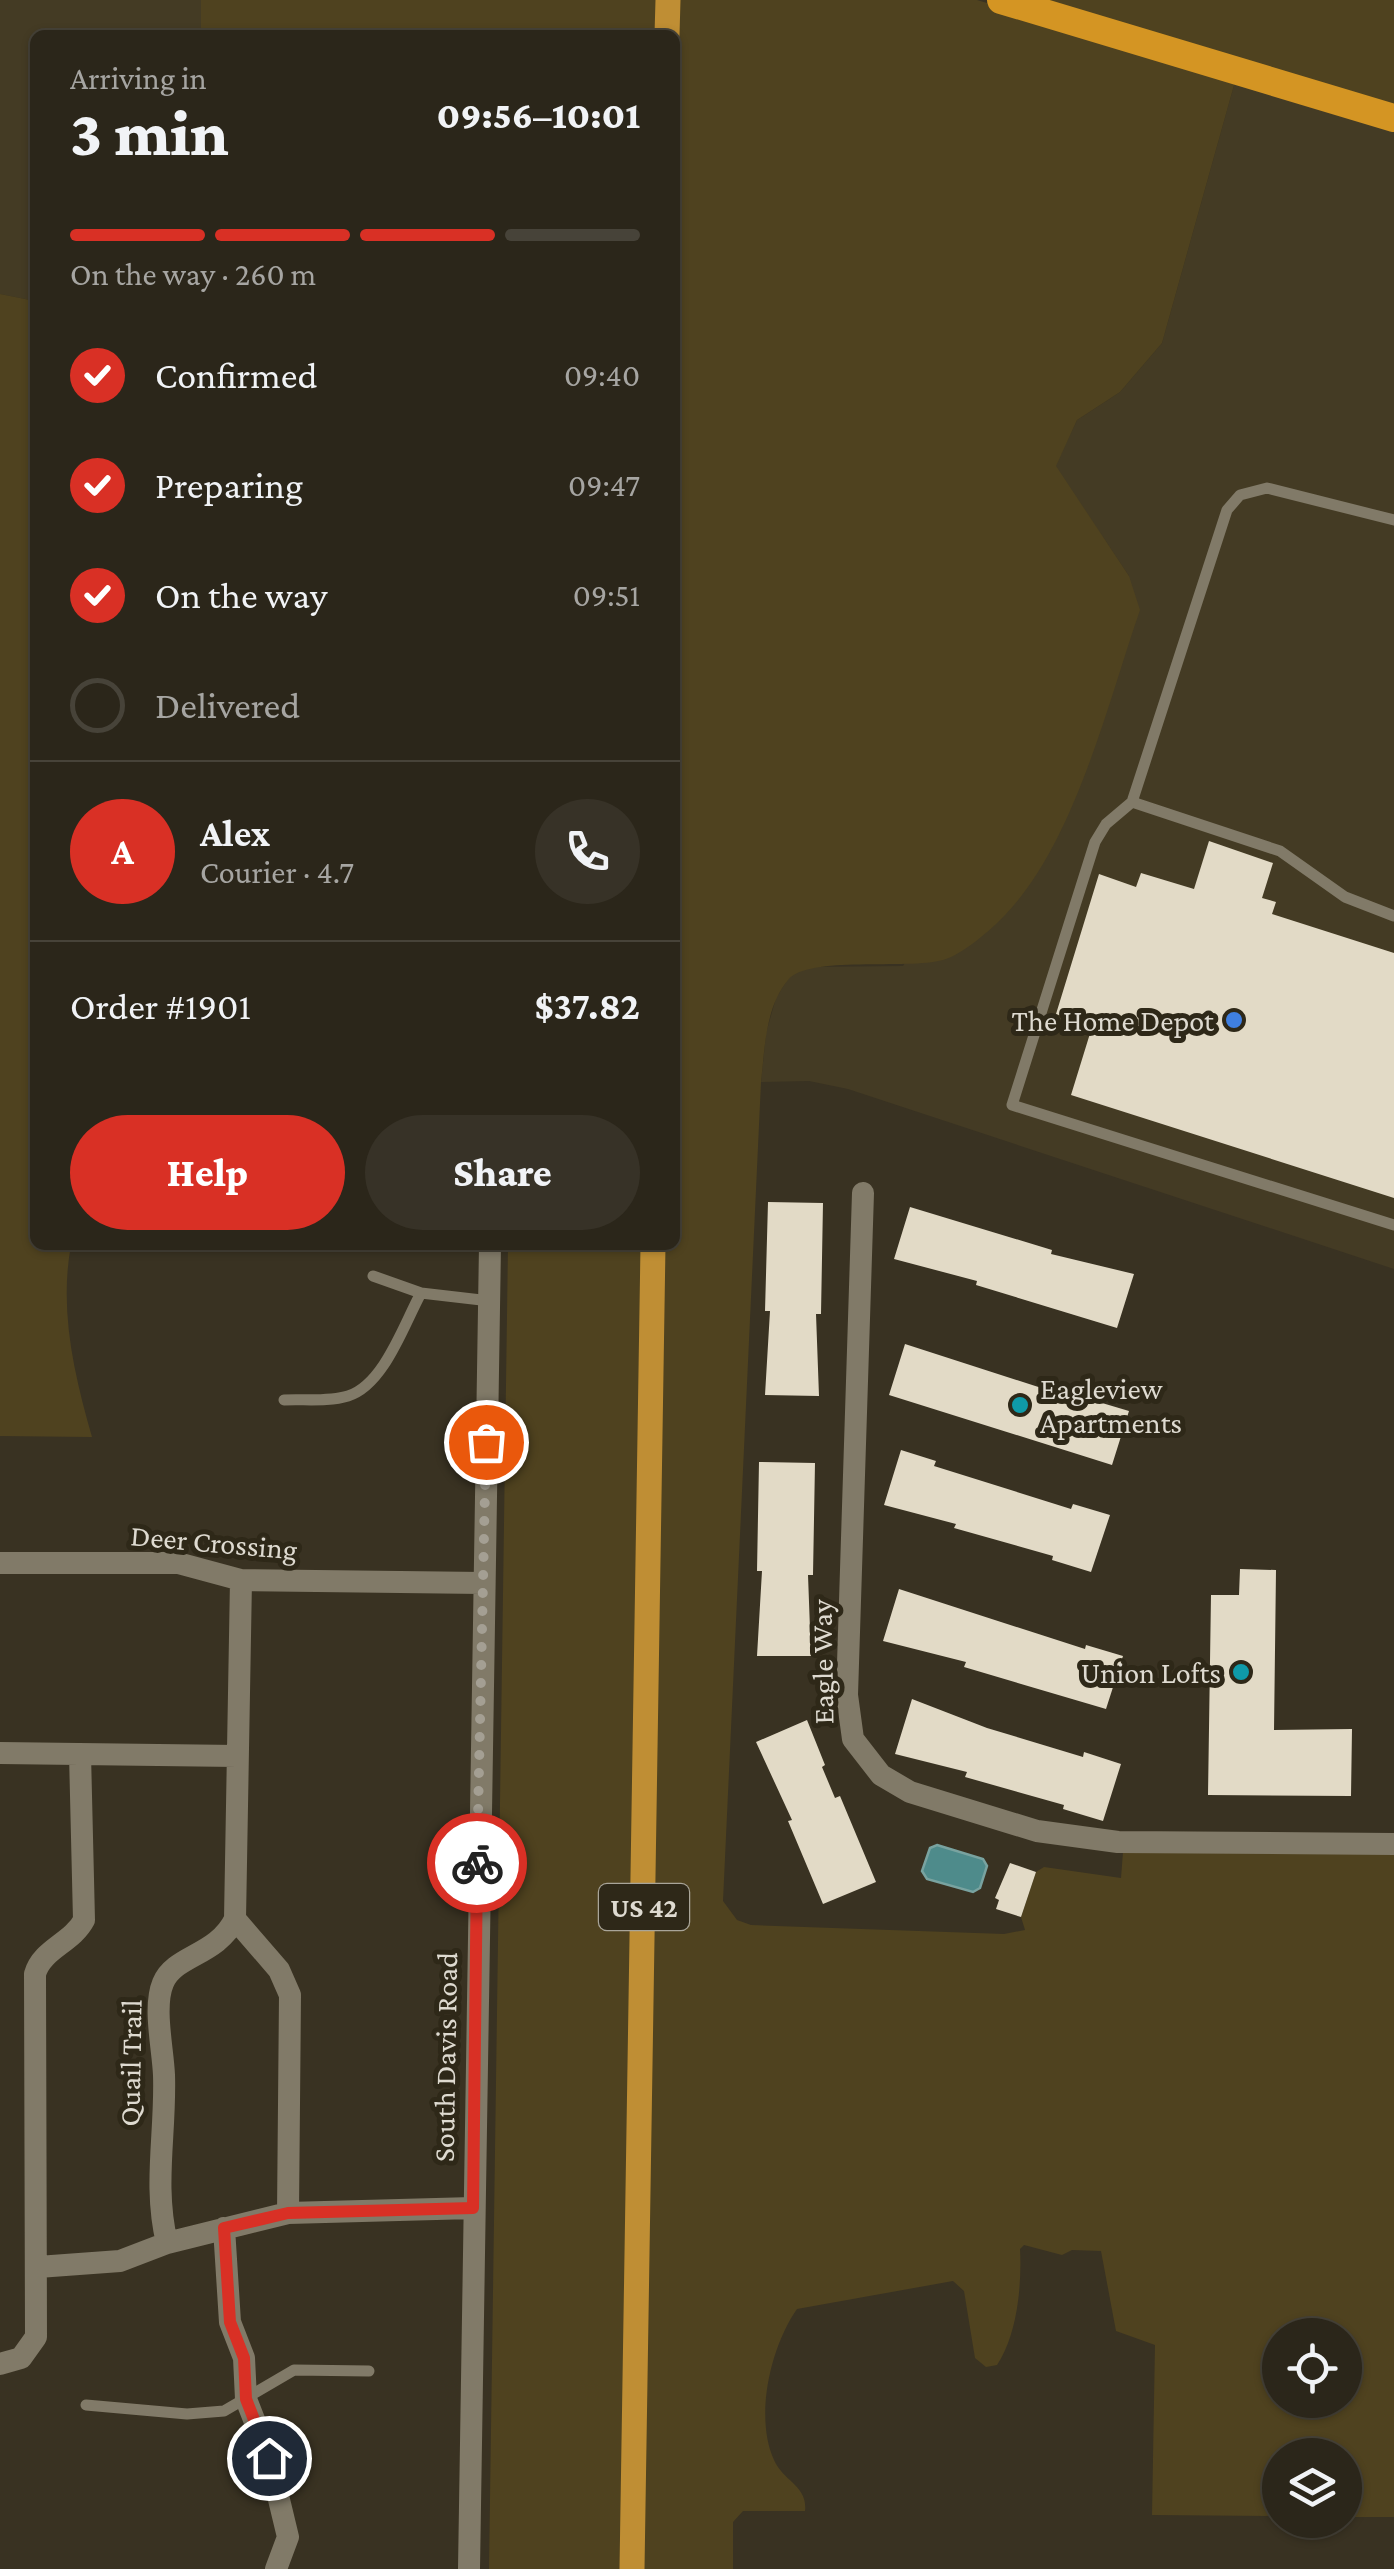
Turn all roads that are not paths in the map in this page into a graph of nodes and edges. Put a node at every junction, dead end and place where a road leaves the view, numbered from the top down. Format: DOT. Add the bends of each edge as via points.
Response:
graph roads {
  1 [pos="668,0"];
  2 [pos="1001,0"];
  3 [pos="667,30"];
  4 [pos="1394,118"];
  5 [pos="1394,520"];
  6 [pos="1132,802"];
  7 [pos="1394,916"];
  8 [pos="864,1193"];
  9 [pos="1394,1225"];
  10 [pos="490,1250"];
  11 [pos="654,1250"];
  12 [pos="373,1276"];
  13 [pos="420,1293"];
  14 [pos="490,1301"];
  15 [pos="284,1400"];
  16 [pos="0,1563"];
  17 [pos="241,1580"];
  18 [pos="483,1584"];
  19 [pos="0,1752"];
  20 [pos="80,1754"];
  21 [pos="237,1756"];
  22 [pos="1394,1844"];
  23 [pos="235,1919"];
  24 [pos="473,2208"];
  25 [pos="288,2213"];
  26 [pos="224,2228"];
  27 [pos="167,2243"];
  28 [pos="38,2267"];
  29 [pos="0,2364"];
  30 [pos="369,2371"];
  31 [pos="246,2399"];
  32 [pos="86,2405"];
  33 [pos="276,2569"];
  34 [pos="469,2569"];
  35 [pos="632,2569"];
  1 -- 3 [label="main road"];
  2 -- 4 [label="highway"];
  5 -- 6 [label="lane" via="1267,488 1240,495 1227,510"];
  6 -- 7 [label="lane" via="1280,851 1345,898"];
  6 -- 9 [label="lane" via="1095,842 1012,1105"];
  8 -- 22 [label="street, Eagle Way" via="847,1695 853,1739 864,1757 910,1792 1075,1839"];
  10 -- 14 [label="street, South Davis Road"];
  11 -- 35 [label="main road, US 42"];
  12 -- 13 [label="lane"];
  13 -- 14 [label="lane"];
  13 -- 15 [label="lane" via="385,1359 358,1391"];
  14 -- 18 [label="street, South Davis Road"];
  16 -- 17 [label="street, Deer Crossing" via="178,1563"];
  17 -- 18 [label="street, Deer Crossing"];
  17 -- 21 [label="street"];
  18 -- 24 [label="street, South Davis Road"];
  19 -- 20 [label="street"];
  20 -- 21 [label="street"];
  20 -- 28 [label="street" via="84,1920 34,1974"];
  21 -- 23 [label="street"];
  23 -- 25 [label="street" via="279,1970 290,1995"];
  23 -- 27 [label="street, Quail Trail" via="215,1948 176,1968 161,1988 158,2193"];
  24 -- 25 [label="street"];
  24 -- 34 [label="street, South Davis Road"];
  25 -- 26 [label="street"];
  26 -- 27 [label="street"];
  26 -- 31 [label="street" via="230,2322 244,2358"];
  27 -- 28 [label="street" via="120,2260"];
  28 -- 29 [label="street" via="36,2336 21,2358"];
  30 -- 31 [label="lane" via="294,2370"];
  31 -- 32 [label="lane" via="224,2411 186,2414"];
  31 -- 33 [label="street" via="288,2537"];
}
